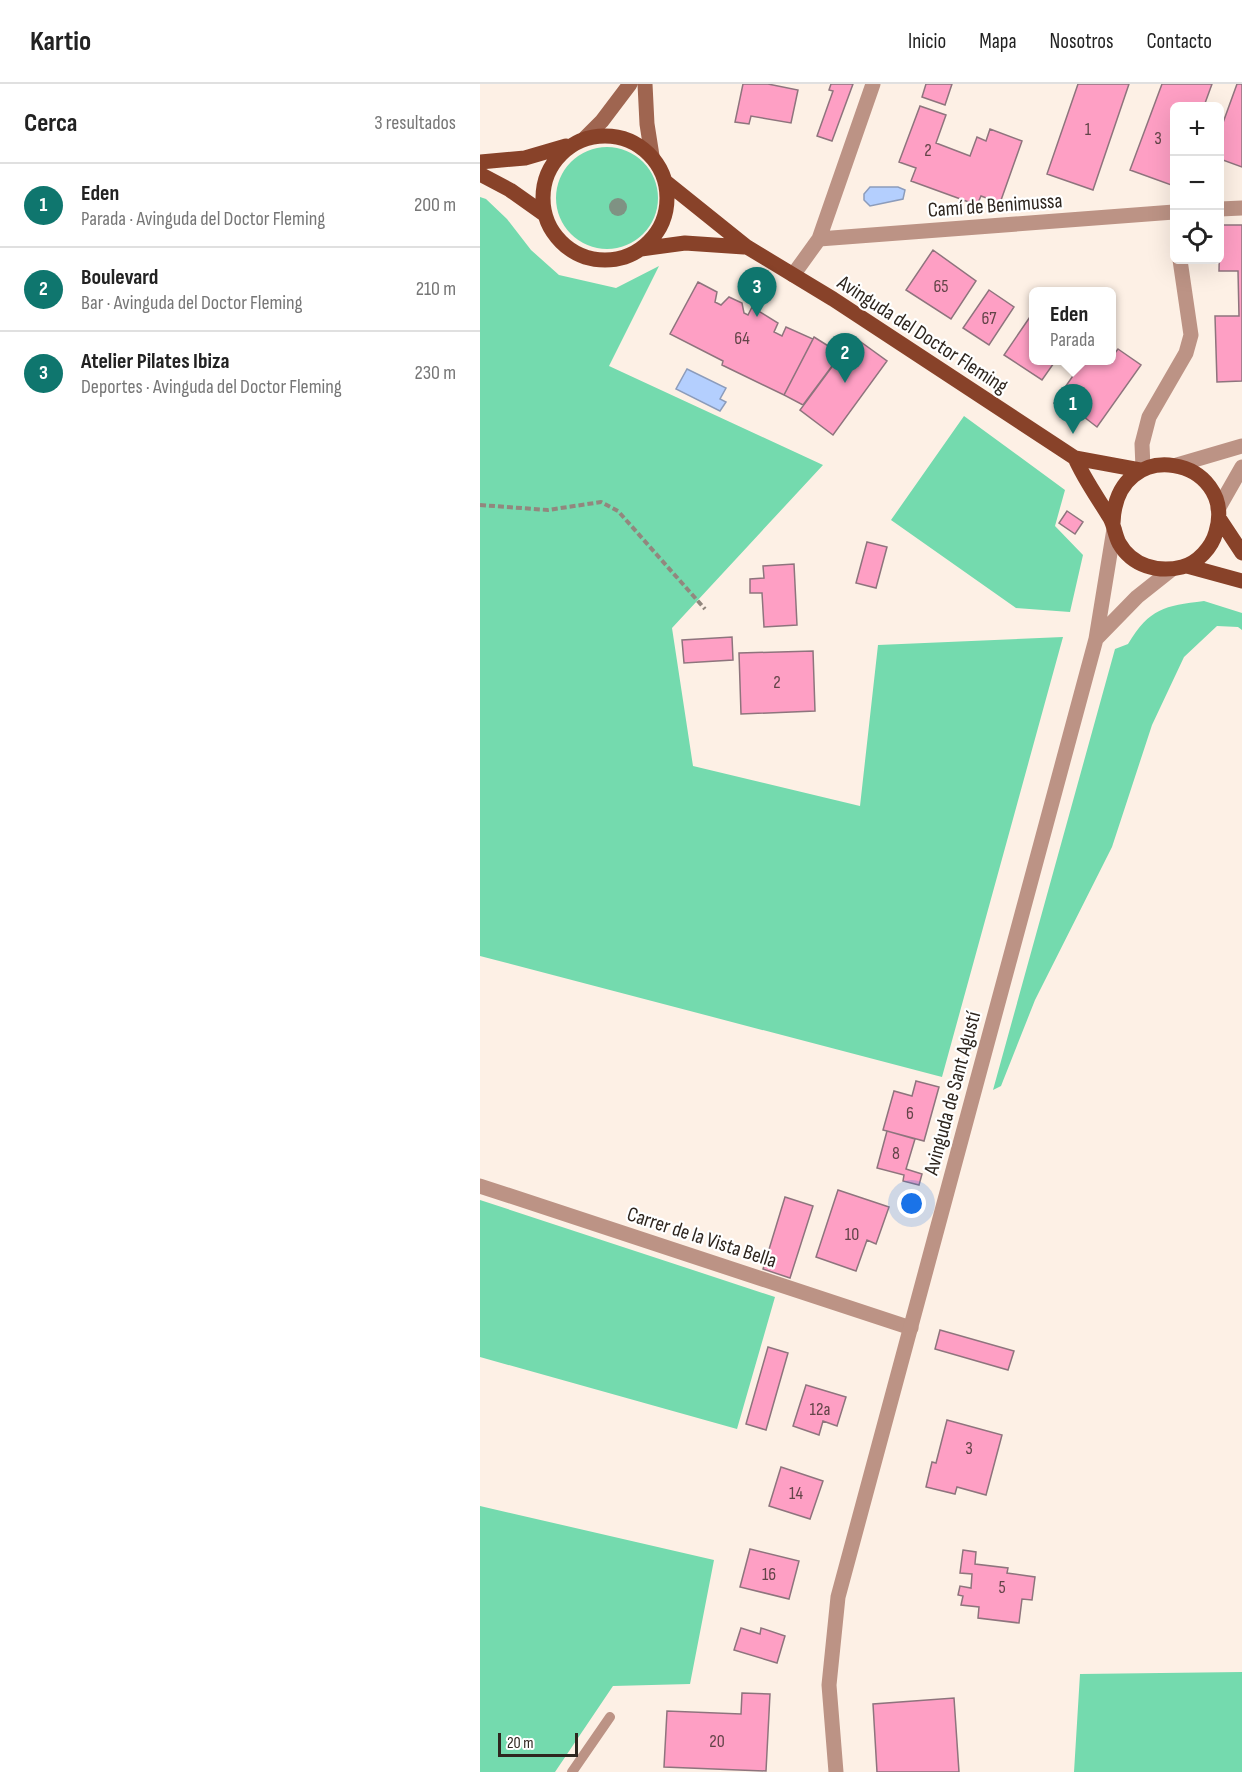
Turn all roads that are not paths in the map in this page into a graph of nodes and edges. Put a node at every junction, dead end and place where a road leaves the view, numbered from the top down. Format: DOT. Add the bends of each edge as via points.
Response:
graph roads {
  1 [pos="630,84"];
  2 [pos="645,84"];
  3 [pos="873,84"];
  4 [pos="578,141"];
  5 [pos="652,156"];
  6 [pos="480,162"];
  7 [pos="480,174"];
  8 [pos="666,182"];
  9 [pos="1242,208"];
  10 [pos="1224,209"];
  11 [pos="544,214"];
  12 [pos="1170,216"];
  13 [pos="819,240"];
  14 [pos="747,247"];
  15 [pos="641,249"];
  16 [pos="1181,264"];
  17 [pos="793,275"];
  18 [pos="1242,446"];
  19 [pos="1075,458"];
  20 [pos="1177,465"];
  21 [pos="1242,468"];
  22 [pos="1142,469"];
  23 [pos="1218,513"];
  24 [pos="1113,526"];
  25 [pos="1242,553"];
  26 [pos="1187,566"];
  27 [pos="1171,570"];
  28 [pos="1242,581"];
  29 [pos="1096,639"];
  30 [pos="480,1186"];
  31 [pos="911,1328"];
  32 [pos="610,1717"];
  33 [pos="572,1772"];
  34 [pos="836,1772"];
  1 -- 4 [label="main road" via="602,121"];
  2 -- 5 [label="main road"];
  3 -- 13 [label="street"];
  4 -- 5 [label="main road" via="608,135 624,137"];
  4 -- 6 [label="main road" via="525,158"];
  4 -- 11 [label="main road" via="557,157 548,172 542,193"];
  5 -- 8 [label="main road"];
  7 -- 11 [label="main road"];
  8 -- 14 [label="main road, Avinguda del Doctor Fleming"];
  8 -- 15 [label="main road" via="668,202 663,222"];
  9 -- 10 [label="street"];
  11 -- 15 [label="main road" via="565,246 583,257 605,260 626,257"];
  12 -- 13 [label="street, Camí de Benimussa"];
  13 -- 17 [label="street"];
  14 -- 15 [label="main road, Avinguda del Doctor Fleming" via="685,243"];
  14 -- 17 [label="main road, Avinguda del Doctor Fleming"];
  16 -- 22 [label="street" via="1191,335 1186,353 1149,417 1142,444"];
  17 -- 19 [label="main road, Avinguda del Doctor Fleming"];
  18 -- 20 [label="street"];
  19 -- 22 [label="main road, Avinguda del Doctor Fleming"];
  19 -- 24 [label="main road, Avinguda del Doctor Fleming"];
  20 -- 22 [label="main road"];
  20 -- 23 [label="main road" via="1189,469 1208,485"];
  21 -- 23 [label="street"];
  22 -- 24 [label="main road" via="1118,492"];
  23 -- 25 [label="main road"];
  23 -- 26 [label="main road" via="1210,547"];
  24 -- 27 [label="main road" via="1129,556 1141,565"];
  24 -- 29 [label="street, Avinguda de Sant Agustí"];
  26 -- 27 [label="main road"];
  26 -- 28 [label="main road"];
  27 -- 29 [label="street, Avinguda de Sant Agustí" via="1137,597"];
  29 -- 31 [label="street, Avinguda de Sant Agustí"];
  30 -- 31 [label="street, Carrer de la Vista Bella"];
  31 -- 34 [label="street, Avinguda de Sant Agustí" via="838,1597 829,1685"];
  32 -- 33 [label="lane"];
}
